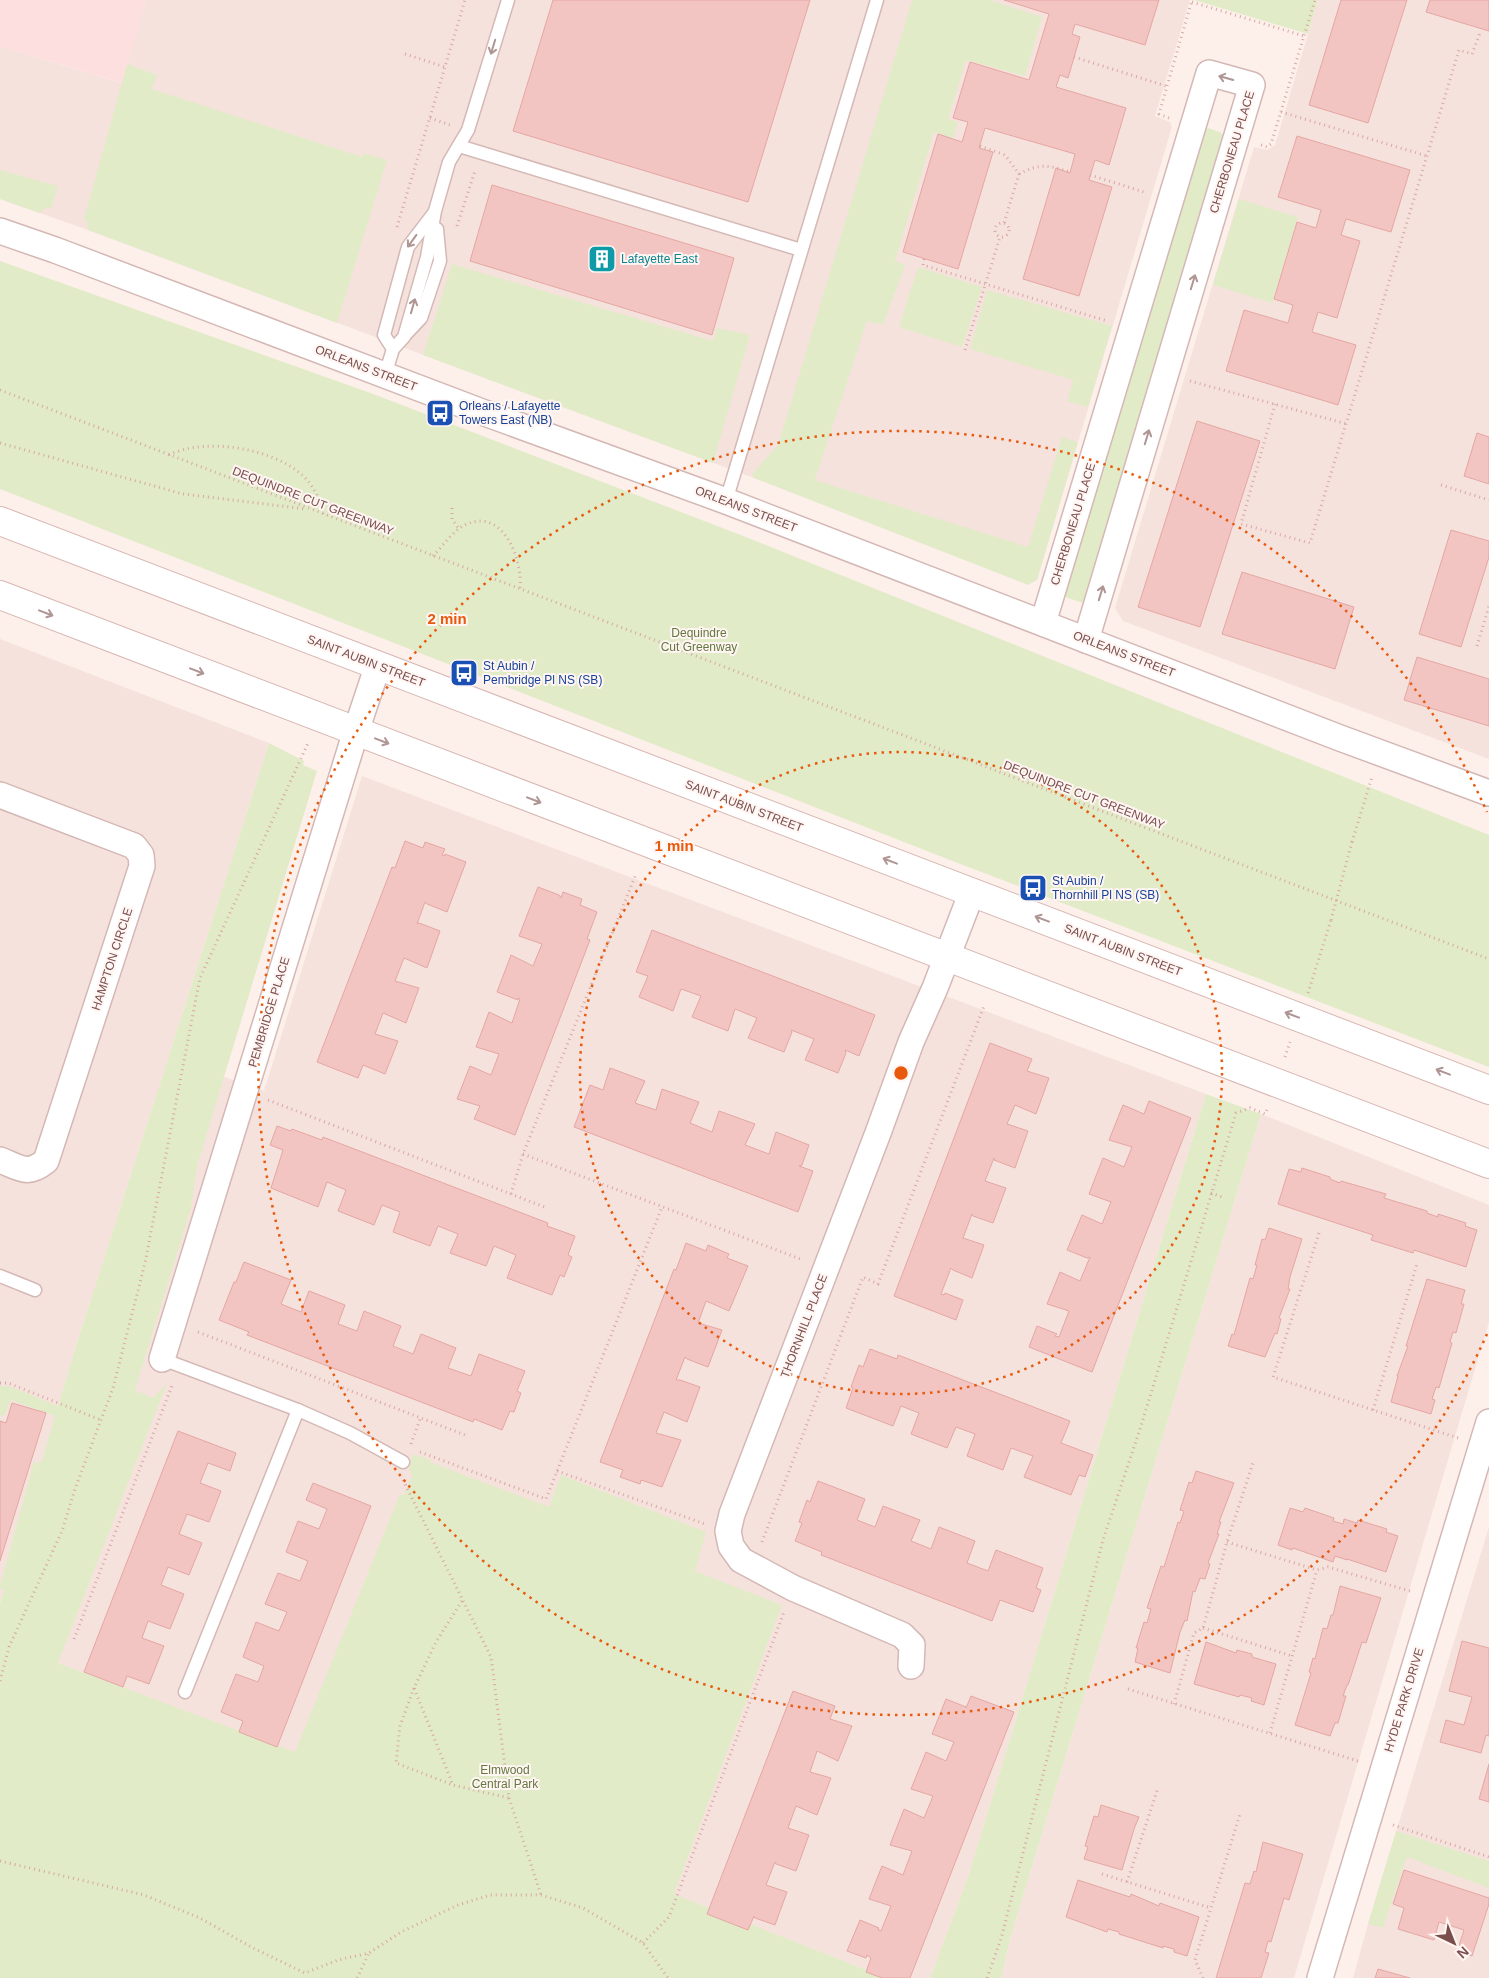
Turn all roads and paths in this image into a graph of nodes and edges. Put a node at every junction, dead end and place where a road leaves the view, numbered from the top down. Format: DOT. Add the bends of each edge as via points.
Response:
graph roads {
  1 [pos="465,0"];
  2 [pos="508,0"];
  3 [pos="877,0"];
  4 [pos="1315,0"];
  5 [pos="1192,1"];
  6 [pos="1480,33"];
  7 [pos="1304,36"];
  8 [pos="405,54"];
  9 [pos="1074,58"];
  10 [pos="445,67"];
  11 [pos="1166,86"];
  12 [pos="1281,112"];
  13 [pos="1171,119"];
  14 [pos="1259,144"];
  15 [pos="459,146"];
  16 [pos="980,146"];
  17 [pos="1427,156"];
  18 [pos="480,172"];
  19 [pos="1070,172"];
  20 [pos="1019,174"];
  21 [pos="1090,176"];
  22 [pos="1155,195"];
  23 [pos="435,211"];
  24 [pos="1004,223"];
  25 [pos="457,227"];
  26 [pos="397,228"];
  27 [pos="0,231"];
  28 [pos="1000,237"];
  29 [pos="800,250"];
  30 [pos="924,258"];
  31 [pos="985,284"];
  32 [pos="1116,324"];
  33 [pos="393,349"];
  34 [pos="965,350"];
  35 [pos="385,375"];
  36 [pos="1182,378"];
  37 [pos="0,390"];
  38 [pos="1275,404"];
  39 [pos="1346,424"];
  40 [pos="0,443"];
  41 [pos="169,455"];
  42 [pos="1441,485"];
  43 [pos="1489,500"];
  44 [pos="726,501"];
  45 [pos="452,508"];
  46 [pos="312,510"];
  47 [pos="323,514"];
  48 [pos="0,521"];
  49 [pos="459,529"];
  50 [pos="433,556"];
  51 [pos="520,589"];
  52 [pos="0,595"];
  53 [pos="1489,606"];
  54 [pos="1043,623"];
  55 [pos="1086,640"];
  56 [pos="1477,646"];
  57 [pos="378,665"];
  58 [pos="321,718"];
  59 [pos="356,731"];
  60 [pos="1380,753"];
  61 [pos="1489,793"];
  62 [pos="0,795"];
  63 [pos="636,874"];
  64 [pos="972,892"];
  65 [pos="947,957"];
  66 [pos="1489,958"];
  67 [pos="1306,997"];
  68 [pos="984,1006"];
  69 [pos="1292,1037"];
  70 [pos="1283,1064"];
  71 [pos="1489,1090"];
  72 [pos="282,1104"];
  73 [pos="1265,1114"];
  74 [pos="523,1154"];
  75 [pos="0,1160"];
  76 [pos="1489,1164"];
  77 [pos="1211,1193"];
  78 [pos="510,1194"];
  79 [pos="1222,1197"];
  80 [pos="662,1207"];
  81 [pos="547,1208"];
  82 [pos="1320,1234"];
  83 [pos="811,1263"];
  84 [pos="1417,1264"];
  85 [pos="0,1276"];
  86 [pos="35,1290"];
  87 [pos="191,1330"];
  88 [pos="162,1358"];
  89 [pos="173,1382"];
  90 [pos="0,1383"];
  91 [pos="298,1410"];
  92 [pos="1373,1410"];
  93 [pos="420,1419"];
  94 [pos="101,1420"];
  95 [pos="1489,1422"];
  96 [pos="465,1435"];
  97 [pos="1458,1438"];
  98 [pos="410,1448"];
  99 [pos="1254,1460"];
  100 [pos="403,1462"];
  101 [pos="557,1471"];
  102 [pos="728,1531"];
  103 [pos="1227,1542"];
  104 [pos="760,1546"];
  105 [pos="1317,1570"];
  106 [pos="793,1588"];
  107 [pos="1411,1592"];
  108 [pos="462,1601"];
  109 [pos="1203,1628"];
  110 [pos="74,1639"];
  111 [pos="1292,1656"];
  112 [pos="911,1666"];
  113 [pos="0,1681"];
  114 [pos="414,1688"];
  115 [pos="1128,1689"];
  116 [pos="185,1692"];
  117 [pos="1174,1704"];
  118 [pos="1270,1733"];
  119 [pos="1359,1761"];
  120 [pos="453,1785"];
  121 [pos="1158,1788"];
  122 [pos="509,1798"];
  123 [pos="1240,1814"];
  124 [pos="1368,1820"];
  125 [pos="1489,1857"];
  126 [pos="0,1862"];
  127 [pos="1102,1874"];
  128 [pos="1127,1882"];
  129 [pos="541,1895"];
  130 [pos="1211,1908"];
  131 [pos="643,1943"];
  132 [pos="369,1952"];
  133 [pos="305,1973"];
  134 [pos="308,1978"];
  135 [pos="357,1978"];
  136 [pos="668,1978"];
  137 [pos="987,1978"];
  138 [pos="1203,1978"];
  139 [pos="1320,1978"];
  1 -- 10 [label="path"];
  2 -- 15 [label="lane, one-way" via="468,130"];
  3 -- 29 [label="lane"];
  4 -- 7 [label="path"];
  5 -- 7 [label="path"];
  5 -- 11 [label="path"];
  6 -- 17 [label="path" via="1472,54 1459,50"];
  7 -- 12 [label="path"];
  8 -- 10 [label="path"];
  9 -- 11 [label="path"];
  10 -- 26 [label="path"];
  11 -- 13 [label="path" via="1159,114"];
  12 -- 14 [label="path" via="1272,144"];
  12 -- 17 [label="path"];
  15 -- 23 [label="lane" via="449,162"];
  15 -- 29 [label="lane"];
  16 -- 20 [label="path" via="1005,155"];
  17 -- 39 [label="path"];
  18 -- 25 [label="path" via="474,171"];
  19 -- 20 [label="path" via="1044,165"];
  20 -- 24 [label="path"];
  21 -- 22 [label="path"];
  33 -- 23 [label="lane, one-way" via="404,337 427,257"];
  23 -- 33 [label="lane, one-way" via="408,247 384,334"];
  24 -- 28 [label="path" via="1009,228 1008,233"];
  24 -- 28 [label="path" via="994,228"];
  27 -- 35 [label="street, ORLEANS STREET"];
  28 -- 31 [label="path"];
  29 -- 44 [label="lane"];
  30 -- 31 [label="path" via="923,265"];
  31 -- 32 [label="path"];
  31 -- 34 [label="path"];
  33 -- 35 [label="lane"];
  35 -- 44 [label="street, ORLEANS STREET"];
  36 -- 38 [label="path"];
  37 -- 41 [label="path, DEQUINDRE CUT GREENWAY"];
  38 -- 39 [label="path"];
  38 -- 39 [label="path" via="1241,524 1310,543"];
  40 -- 46 [label="path" via="183,494"];
  41 -- 46 [label="path, DEQUINDRE CUT GREENWAY"];
  41 -- 47 [label="path" via="189,447 213,446 264,455 287,464 309,481"];
  42 -- 43 [label="path"];
  44 -- 54 [label="street, ORLEANS STREET"];
  45 -- 49 [label="path" via="452,519"];
  46 -- 47 [label="path, DEQUINDRE CUT GREENWAY"];
  47 -- 50 [label="path, DEQUINDRE CUT GREENWAY"];
  48 -- 57 [label="main road, SAINT AUBIN STREET"];
  49 -- 50 [label="path"];
  49 -- 51 [label="path" via="471,522 483,521 502,531 520,566"];
  50 -- 51 [label="path, DEQUINDRE CUT GREENWAY"];
  51 -- 66 [label="path, DEQUINDRE CUT GREENWAY"];
  52 -- 58 [label="main road, one-way"];
  53 -- 56 [label="path"];
  54 -- 55 [label="street, ORLEANS STREET"];
  55 -- 54 [label="street, CHERBONEAU PLACE, one-way" via="1252,86 1209,73"];
  55 -- 60 [label="street, ORLEANS STREET"];
  57 -- 59 [label="street, PEMBRIDGE PLACE"];
  64 -- 57 [label="main road, SAINT AUBIN STREET, one-way"];
  58 -- 59 [label="main road"];
  58 -- 94 [label="path" via="200,978 145,1263 113,1388"];
  59 -- 65 [label="main road, one-way"];
  59 -- 88 [label="street, PEMBRIDGE PLACE"];
  60 -- 61 [label="street, ORLEANS STREET"];
  60 -- 67 [label="path, bridge"];
  62 -- 75 [label="street, HAMPTON CIRCLE" via="134,846 141,855 142,866 46,1161 29,1171"];
  63 -- 74 [label="path"];
  64 -- 65 [label="street, THORNHILL PLACE"];
  71 -- 64 [label="main road, SAINT AUBIN STREET, one-way"];
  65 -- 76 [label="main road"];
  65 -- 102 [label="street, THORNHILL PLACE" via="911,1042"];
  68 -- 104 [label="path" via="878,1284 863,1277"];
  69 -- 70 [label="path"];
  72 -- 78 [label="path"];
  73 -- 77 [label="path" via="1250,1108 1236,1113"];
  74 -- 78 [label="path"];
  74 -- 80 [label="path"];
  77 -- 79 [label="path"];
  77 -- 137 [label="path" via="1103,1540 1001,1939"];
  78 -- 81 [label="path"];
  80 -- 83 [label="path"];
  80 -- 101 [label="path"];
  82 -- 92 [label="path" via="1274,1378"];
  84 -- 92 [label="path"];
  85 -- 86 [label="lane"];
  87 -- 93 [label="path"];
  88 -- 91 [label="lane"];
  89 -- 110 [label="path"];
  90 -- 94 [label="path" via="8,1383"];
  91 -- 100 [label="lane"];
  91 -- 116 [label="lane"];
  92 -- 97 [label="path"];
  93 -- 96 [label="path"];
  93 -- 98 [label="path"];
  94 -- 113 [label="path" via="62,1531 9,1647"];
  95 -- 124 [label="street, HYDE PARK DRIVE"];
  98 -- 100 [label="path"];
  98 -- 101 [label="path" via="546,1499"];
  99 -- 103 [label="path"];
  100 -- 108 [label="path" via="400,1474"];
  101 -- 102 [label="path"];
  102 -- 106 [label="street" via="731,1546 741,1560"];
  103 -- 105 [label="path"];
  103 -- 109 [label="path"];
  105 -- 107 [label="path" via="1328,1567"];
  105 -- 111 [label="path"];
  106 -- 112 [label="street" via="902,1635 912,1645"];
  106 -- 131 [label="path" via="669,1917"];
  108 -- 114 [label="path" via="436,1642"];
  108 -- 122 [label="path" via="491,1657"];
  109 -- 111 [label="path"];
  109 -- 117 [label="path" via="1194,1633"];
  111 -- 118 [label="path"];
  114 -- 120 [label="path"];
  114 -- 120 [label="path" via="400,1726 396,1763"];
  115 -- 117 [label="path"];
  117 -- 118 [label="path"];
  118 -- 119 [label="path"];
  120 -- 122 [label="path"];
  121 -- 128 [label="path"];
  122 -- 129 [label="path"];
  123 -- 130 [label="path"];
  124 -- 125 [label="path" via="1392,1824"];
  124 -- 139 [label="street, HYDE PARK DRIVE"];
  126 -- 133 [label="path" via="144,1895 200,1918"];
  127 -- 128 [label="path"];
  128 -- 130 [label="path"];
  129 -- 131 [label="path" via="583,1908"];
  129 -- 132 [label="path" via="490,1896 458,1905 401,1932"];
  130 -- 138 [label="path" via="1195,1960"];
  131 -- 136 [label="path"];
  132 -- 133 [label="path"];
  132 -- 135 [label="path"];
  133 -- 134 [label="path"];
}
